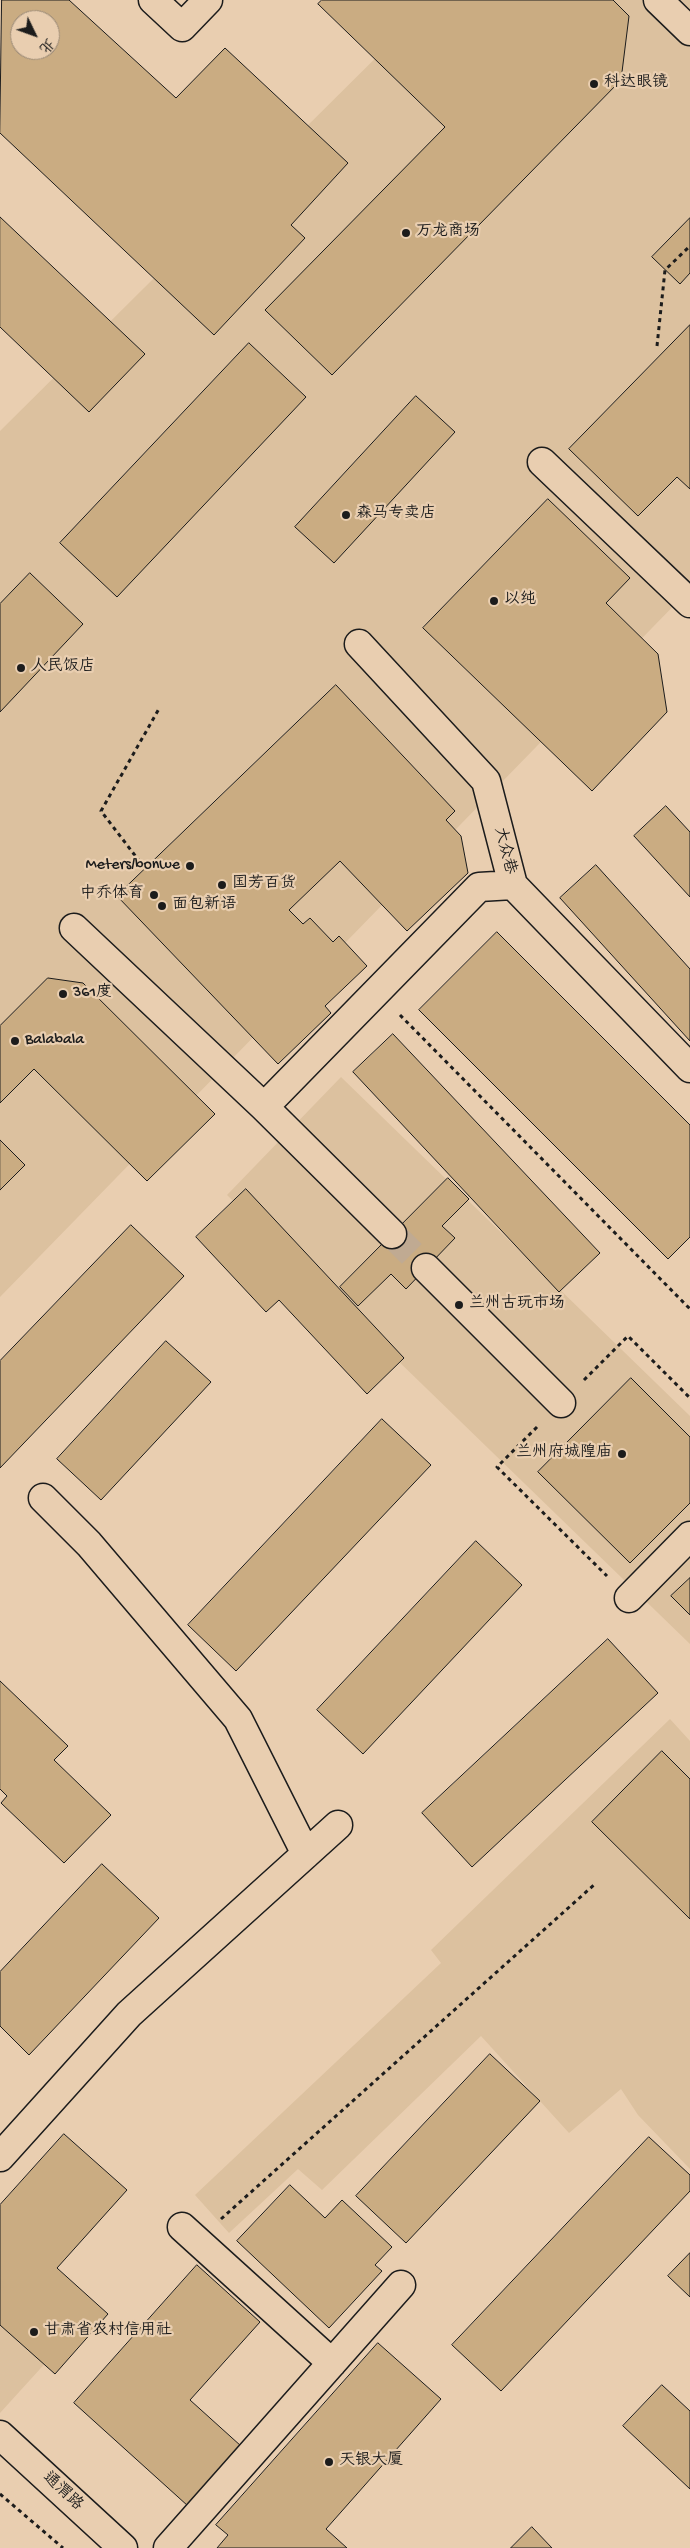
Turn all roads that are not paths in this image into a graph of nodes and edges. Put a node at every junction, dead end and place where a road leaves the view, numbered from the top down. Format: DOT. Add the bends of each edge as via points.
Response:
graph roads {
  1 [pos="153,0"];
  2 [pos="208,0"];
  3 [pos="658,0"];
  4 [pos="690,31"];
  5 [pos="542,462"];
  6 [pos="690,603"];
  7 [pos="359,644"];
  8 [pos="512,885"];
  9 [pos="74,928"];
  10 [pos="690,1068"];
  11 [pos="264,1107"];
  12 [pos="392,1234"];
  13 [pos="426,1268"];
  14 [pos="561,1403"];
  15 [pos="43,1498"];
  16 [pos="690,1536"];
  17 [pos="629,1598"];
  18 [pos="338,1825"];
  19 [pos="306,1854"];
  20 [pos="0,2157"];
  21 [pos="189,2234"];
  22 [pos="401,2285"];
  23 [pos="332,2363"];
  24 [pos="0,2435"];
  25 [pos="123,2548"];
  26 [pos="168,2548"];
  1 -- 2 [label="street" via="182,27"];
  3 -- 4 [label="street"];
  5 -- 6 [label="street"];
  7 -- 8 [label="street, 大众巷" via="486,781"];
  8 -- 10 [label="street, 大众巷"];
  8 -- 11 [label="street" via="479,887"];
  9 -- 11 [label="street"];
  11 -- 12 [label="street"];
  13 -- 14 [label="street"];
  15 -- 19 [label="street" via="89,1544 238,1720"];
  16 -- 17 [label="street"];
  18 -- 19 [label="street"];
  19 -- 20 [label="street" via="129,2014"];
  21 -- 23 [label="street"];
  22 -- 23 [label="street"];
  23 -- 26 [label="street"];
  24 -- 25 [label="street, 通渭路"];
}
